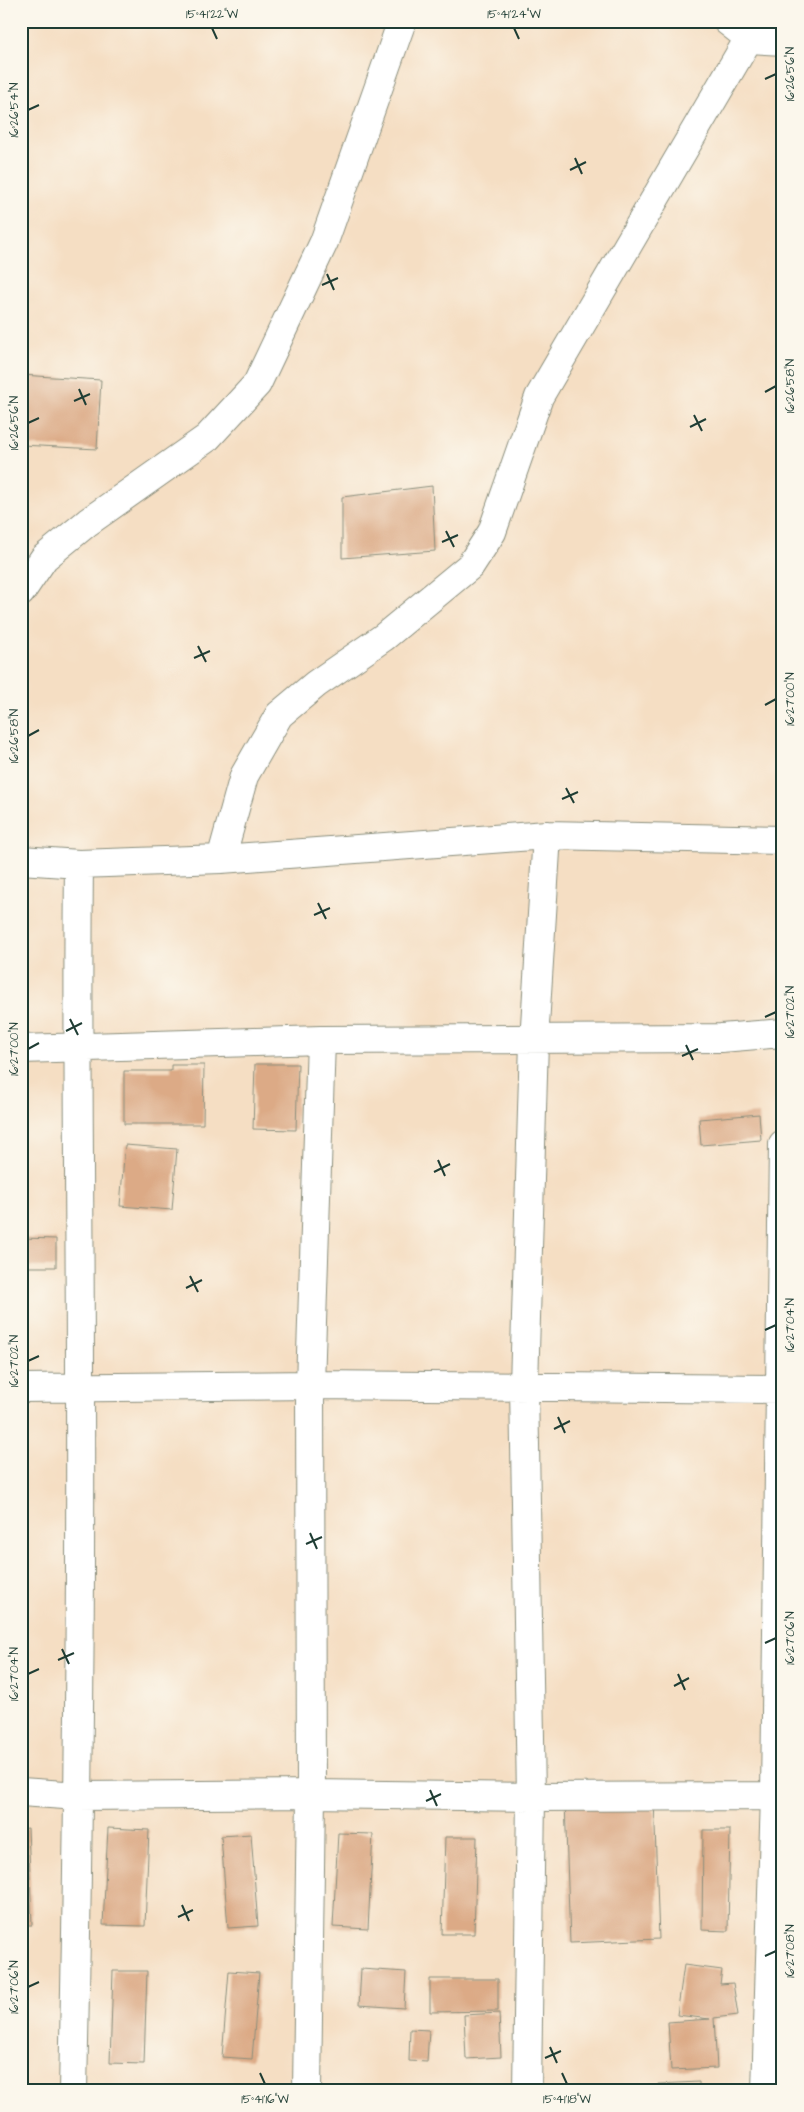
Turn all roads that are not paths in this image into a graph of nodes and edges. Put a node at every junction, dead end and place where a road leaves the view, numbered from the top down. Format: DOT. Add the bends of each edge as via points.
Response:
graph roads {
  1 [pos="402,21"];
  2 [pos="727,21"];
  3 [pos="754,30"];
  4 [pos="783,41"];
  5 [pos="21,592"];
  6 [pos="547,835"];
  7 [pos="783,840"];
  8 [pos="221,859"];
  9 [pos="21,860"];
  10 [pos="79,864"];
  11 [pos="783,1033"];
  12 [pos="321,1040"];
  13 [pos="534,1041"];
  14 [pos="21,1049"];
  15 [pos="77,1049"];
  16 [pos="783,1144"];
  17 [pos="310,1385"];
  18 [pos="524,1386"];
  19 [pos="21,1388"];
  20 [pos="80,1388"];
  21 [pos="781,1389"];
  22 [pos="21,1792"];
  23 [pos="312,1794"];
  24 [pos="779,1795"];
  25 [pos="79,1796"];
  26 [pos="531,1797"];
  27 [pos="73,2091"];
  28 [pos="307,2091"];
  29 [pos="527,2091"];
  30 [pos="766,2091"];
  1 -- 5 [label="street" via="324,242 257,384 207,438 88,522 44,558"];
  2 -- 3 [label="street"];
  3 -- 4 [label="street"];
  3 -- 8 [label="street" via="539,397 492,532 470,566 384,637 316,684 279,716 244,776"];
  6 -- 7 [label="street"];
  6 -- 8 [label="street"];
  6 -- 13 [label="street"];
  8 -- 10 [label="street"];
  9 -- 10 [label="street"];
  10 -- 15 [label="street"];
  11 -- 13 [label="street" via="721,1038"];
  12 -- 13 [label="street"];
  12 -- 15 [label="street"];
  12 -- 17 [label="street"];
  13 -- 18 [label="street"];
  14 -- 15 [label="street"];
  15 -- 20 [label="street"];
  16 -- 21 [label="street"];
  17 -- 18 [label="street"];
  17 -- 20 [label="street"];
  17 -- 23 [label="street"];
  18 -- 21 [label="street"];
  18 -- 26 [label="street"];
  19 -- 20 [label="street"];
  20 -- 25 [label="street"];
  21 -- 24 [label="street"];
  22 -- 25 [label="street"];
  23 -- 25 [label="street"];
  23 -- 26 [label="street"];
  23 -- 28 [label="street"];
  24 -- 26 [label="street"];
  24 -- 30 [label="street"];
  25 -- 27 [label="street"];
  26 -- 29 [label="street"];
}
